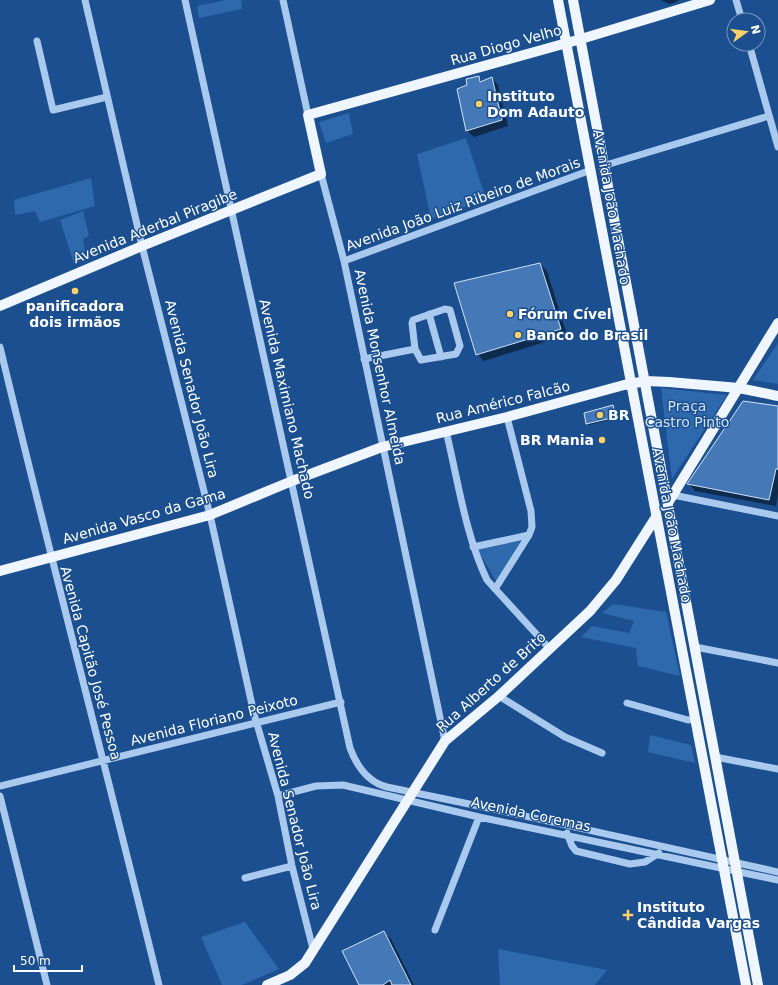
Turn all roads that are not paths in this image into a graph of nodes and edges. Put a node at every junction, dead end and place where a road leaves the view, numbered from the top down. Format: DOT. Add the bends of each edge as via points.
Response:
graph roads {
  1 [pos="85,0"];
  2 [pos="185,0"];
  3 [pos="283,0"];
  4 [pos="558,0"];
  5 [pos="573,0"];
  6 [pos="710,0"];
  7 [pos="736,0"];
  8 [pos="740,12"];
  9 [pos="581,39"];
  10 [pos="37,41"];
  11 [pos="567,43"];
  12 [pos="751,52"];
  13 [pos="108,97"];
  14 [pos="308,115"];
  15 [pos="769,116"];
  16 [pos="778,147"];
  17 [pos="606,165"];
  18 [pos="591,170"];
  19 [pos="321,174"];
  20 [pos="231,210"];
  21 [pos="142,246"];
  22 [pos="344,261"];
  23 [pos="0,306"];
  24 [pos="429,314"];
  25 [pos="778,323"];
  26 [pos="0,347"];
  27 [pos="415,349"];
  28 [pos="441,357"];
  29 [pos="364,359"];
  30 [pos="646,380"];
  31 [pos="630,384"];
  32 [pos="739,388"];
  33 [pos="778,396"];
  34 [pos="507,417"];
  35 [pos="446,430"];
  36 [pos="382,447"];
  37 [pos="292,481"];
  38 [pos="670,499"];
  39 [pos="210,515"];
  40 [pos="778,516"];
  41 [pos="656,517"];
  42 [pos="529,535"];
  43 [pos="473,547"];
  44 [pos="51,558"];
  45 [pos="0,571"];
  46 [pos="495,589"];
  47 [pos="695,647"];
  48 [pos="549,648"];
  49 [pos="778,663"];
  50 [pos="499,696"];
  51 [pos="341,702"];
  52 [pos="627,703"];
  53 [pos="695,719"];
  54 [pos="258,723"];
  55 [pos="445,741"];
  56 [pos="602,753"];
  57 [pos="715,757"];
  58 [pos="104,761"];
  59 [pos="778,769"];
  60 [pos="0,786"];
  61 [pos="387,787"];
  62 [pos="0,796"];
  63 [pos="278,796"];
  64 [pos="410,797"];
  65 [pos="479,817"];
  66 [pos="566,825"];
  67 [pos="568,836"];
  68 [pos="665,847"];
  69 [pos="658,854"];
  70 [pos="722,863"];
  71 [pos="292,866"];
  72 [pos="735,866"];
  73 [pos="778,872"];
  74 [pos="245,878"];
  75 [pos="778,880"];
  76 [pos="434,930"];
  77 [pos="313,948"];
  78 [pos="47,985"];
  79 [pos="159,985"];
  80 [pos="268,985"];
  81 [pos="746,985"];
  82 [pos="758,985"];
  1 -- 13 [label="street, Avenida Senador João Lira"];
  2 -- 20 [label="street, Avenida Maximiano Machado"];
  3 -- 14 [label="street, Avenida Monsenhor Almeida"];
  4 -- 11 [label="main road, Avenida João Machado"];
  5 -- 9 [label="main road, Avenida João Machado"];
  6 -- 9 [label="main road, Rua Diogo Velho"];
  7 -- 8 [label="street"];
  9 -- 11 [label="main road, Rua Diogo Velho"];
  9 -- 17 [label="main road, Avenida João Machado"];
  10 -- 13 [label="street" via="53,110"];
  11 -- 14 [label="main road, Rua Diogo Velho"];
  11 -- 18 [label="main road, Avenida João Machado"];
  12 -- 15 [label="street"];
  13 -- 21 [label="street, Avenida Senador João Lira"];
  14 -- 19 [label="main road, Avenida Monsenhor Almeida"];
  15 -- 16 [label="street"];
  15 -- 17 [label="street"];
  17 -- 30 [label="main road, Avenida João Machado"];
  18 -- 22 [label="street, Avenida João Luiz Ribeiro de Morais"];
  18 -- 31 [label="main road, Avenida João Machado"];
  19 -- 20 [label="main road, Avenida Aderbal Piragibe"];
  19 -- 22 [label="street, Avenida Monsenhor Almeida"];
  20 -- 21 [label="main road, Avenida Aderbal Piragibe"];
  20 -- 37 [label="street, Avenida Maximiano Machado"];
  21 -- 23 [label="main road, Avenida Aderbal Piragibe"];
  21 -- 39 [label="street, Avenida Senador João Lira"];
  22 -- 29 [label="street, Avenida Monsenhor Almeida"];
  24 -- 27 [label="street" via="416,317 412,323"];
  24 -- 28 [label="street"];
  24 -- 28 [label="street" via="450,310 460,346 456,354"];
  25 -- 32 [label="main road"];
  26 -- 44 [label="street, Avenida Capitão José Pessoa"];
  27 -- 28 [label="street" via="421,360"];
  27 -- 29 [label="street"];
  29 -- 36 [label="street, Avenida Monsenhor Almeida"];
  30 -- 31 [label="main road, Rua Américo Falcão"];
  30 -- 32 [label="main road, Rua Américo Falcão"];
  30 -- 38 [label="main road, Avenida João Machado"];
  31 -- 34 [label="main road, Rua Américo Falcão"];
  31 -- 41 [label="main road, Avenida João Machado"];
  32 -- 33 [label="main road, Rua Américo Falcão"];
  32 -- 38 [label="main road"];
  34 -- 35 [label="main road, Rua Américo Falcão"];
  34 -- 42 [label="street" via="531,512 532,527"];
  35 -- 36 [label="main road, Rua Américo Falcão"];
  35 -- 43 [label="street"];
  36 -- 37 [label="main road, Avenida Vasco da Gama"];
  36 -- 55 [label="street, Avenida Monsenhor Almeida"];
  37 -- 39 [label="main road, Avenida Vasco da Gama"];
  37 -- 51 [label="street, Avenida Maximiano Machado"];
  38 -- 40 [label="street"];
  38 -- 47 [label="main road, Avenida João Machado"];
  39 -- 44 [label="main road, Avenida Vasco da Gama"];
  39 -- 54 [label="street, Avenida Senador João Lira"];
  41 -- 48 [label="main road, Rua Alberto de Brito" via="604,596"];
  41 -- 53 [label="main road, Avenida João Machado"];
  42 -- 43 [label="street"];
  42 -- 46 [label="street"];
  43 -- 46 [label="street" via="487,580"];
  44 -- 45 [label="main road, Avenida Vasco da Gama"];
  44 -- 58 [label="street, Avenida Capitão José Pessoa"];
  46 -- 48 [label="street"];
  47 -- 49 [label="street"];
  47 -- 57 [label="main road, Avenida João Machado"];
  48 -- 50 [label="main road, Rua Alberto de Brito"];
  50 -- 55 [label="main road, Rua Alberto de Brito"];
  50 -- 56 [label="street" via="565,737"];
  51 -- 54 [label="street, Avenida Floriano Peixoto"];
  51 -- 61 [label="street, Avenida Maximiano Machado" via="350,748 360,768 378,785"];
  52 -- 53 [label="street" via="688,720"];
  53 -- 70 [label="main road, Avenida João Machado"];
  54 -- 58 [label="street, Avenida Floriano Peixoto"];
  54 -- 63 [label="street, Avenida Senador João Lira"];
  55 -- 64 [label="main road, Rua Alberto de Brito"];
  57 -- 59 [label="street"];
  57 -- 72 [label="main road, Avenida João Machado"];
  58 -- 60 [label="street, Avenida Floriano Peixoto"];
  58 -- 79 [label="street, Avenida Capitão José Pessoa"];
  61 -- 64 [label="street, Avenida Coremas"];
  62 -- 78 [label="street"];
  63 -- 64 [label="street, Avenida Coremas" via="316,786 343,785"];
  63 -- 71 [label="street, Avenida Senador João Lira"];
  64 -- 65 [label="street, Avenida Coremas"];
  64 -- 66 [label="street, Avenida Coremas"];
  64 -- 77 [label="main road, Rua Alberto de Brito"];
  65 -- 67 [label="street, Avenida Coremas"];
  65 -- 76 [label="street"];
  66 -- 67 [label="street"];
  66 -- 68 [label="street, Avenida Coremas"];
  67 -- 69 [label="street, Avenida Coremas"];
  67 -- 69 [label="street" via="572,846 582,853 630,864 645,862"];
  68 -- 69 [label="street"];
  68 -- 70 [label="street, Avenida Coremas"];
  69 -- 70 [label="street, Avenida Coremas"];
  70 -- 72 [label="street, Avenida Coremas"];
  70 -- 81 [label="main road, Avenida João Machado"];
  71 -- 74 [label="street"];
  71 -- 77 [label="street, Avenida Senador João Lira"];
  72 -- 73 [label="street, Avenida Coremas"];
  72 -- 75 [label="street, Avenida Coremas"];
  72 -- 82 [label="main road, Avenida João Machado"];
  77 -- 80 [label="main road, Rua Alberto de Brito" via="299,969"];
}
